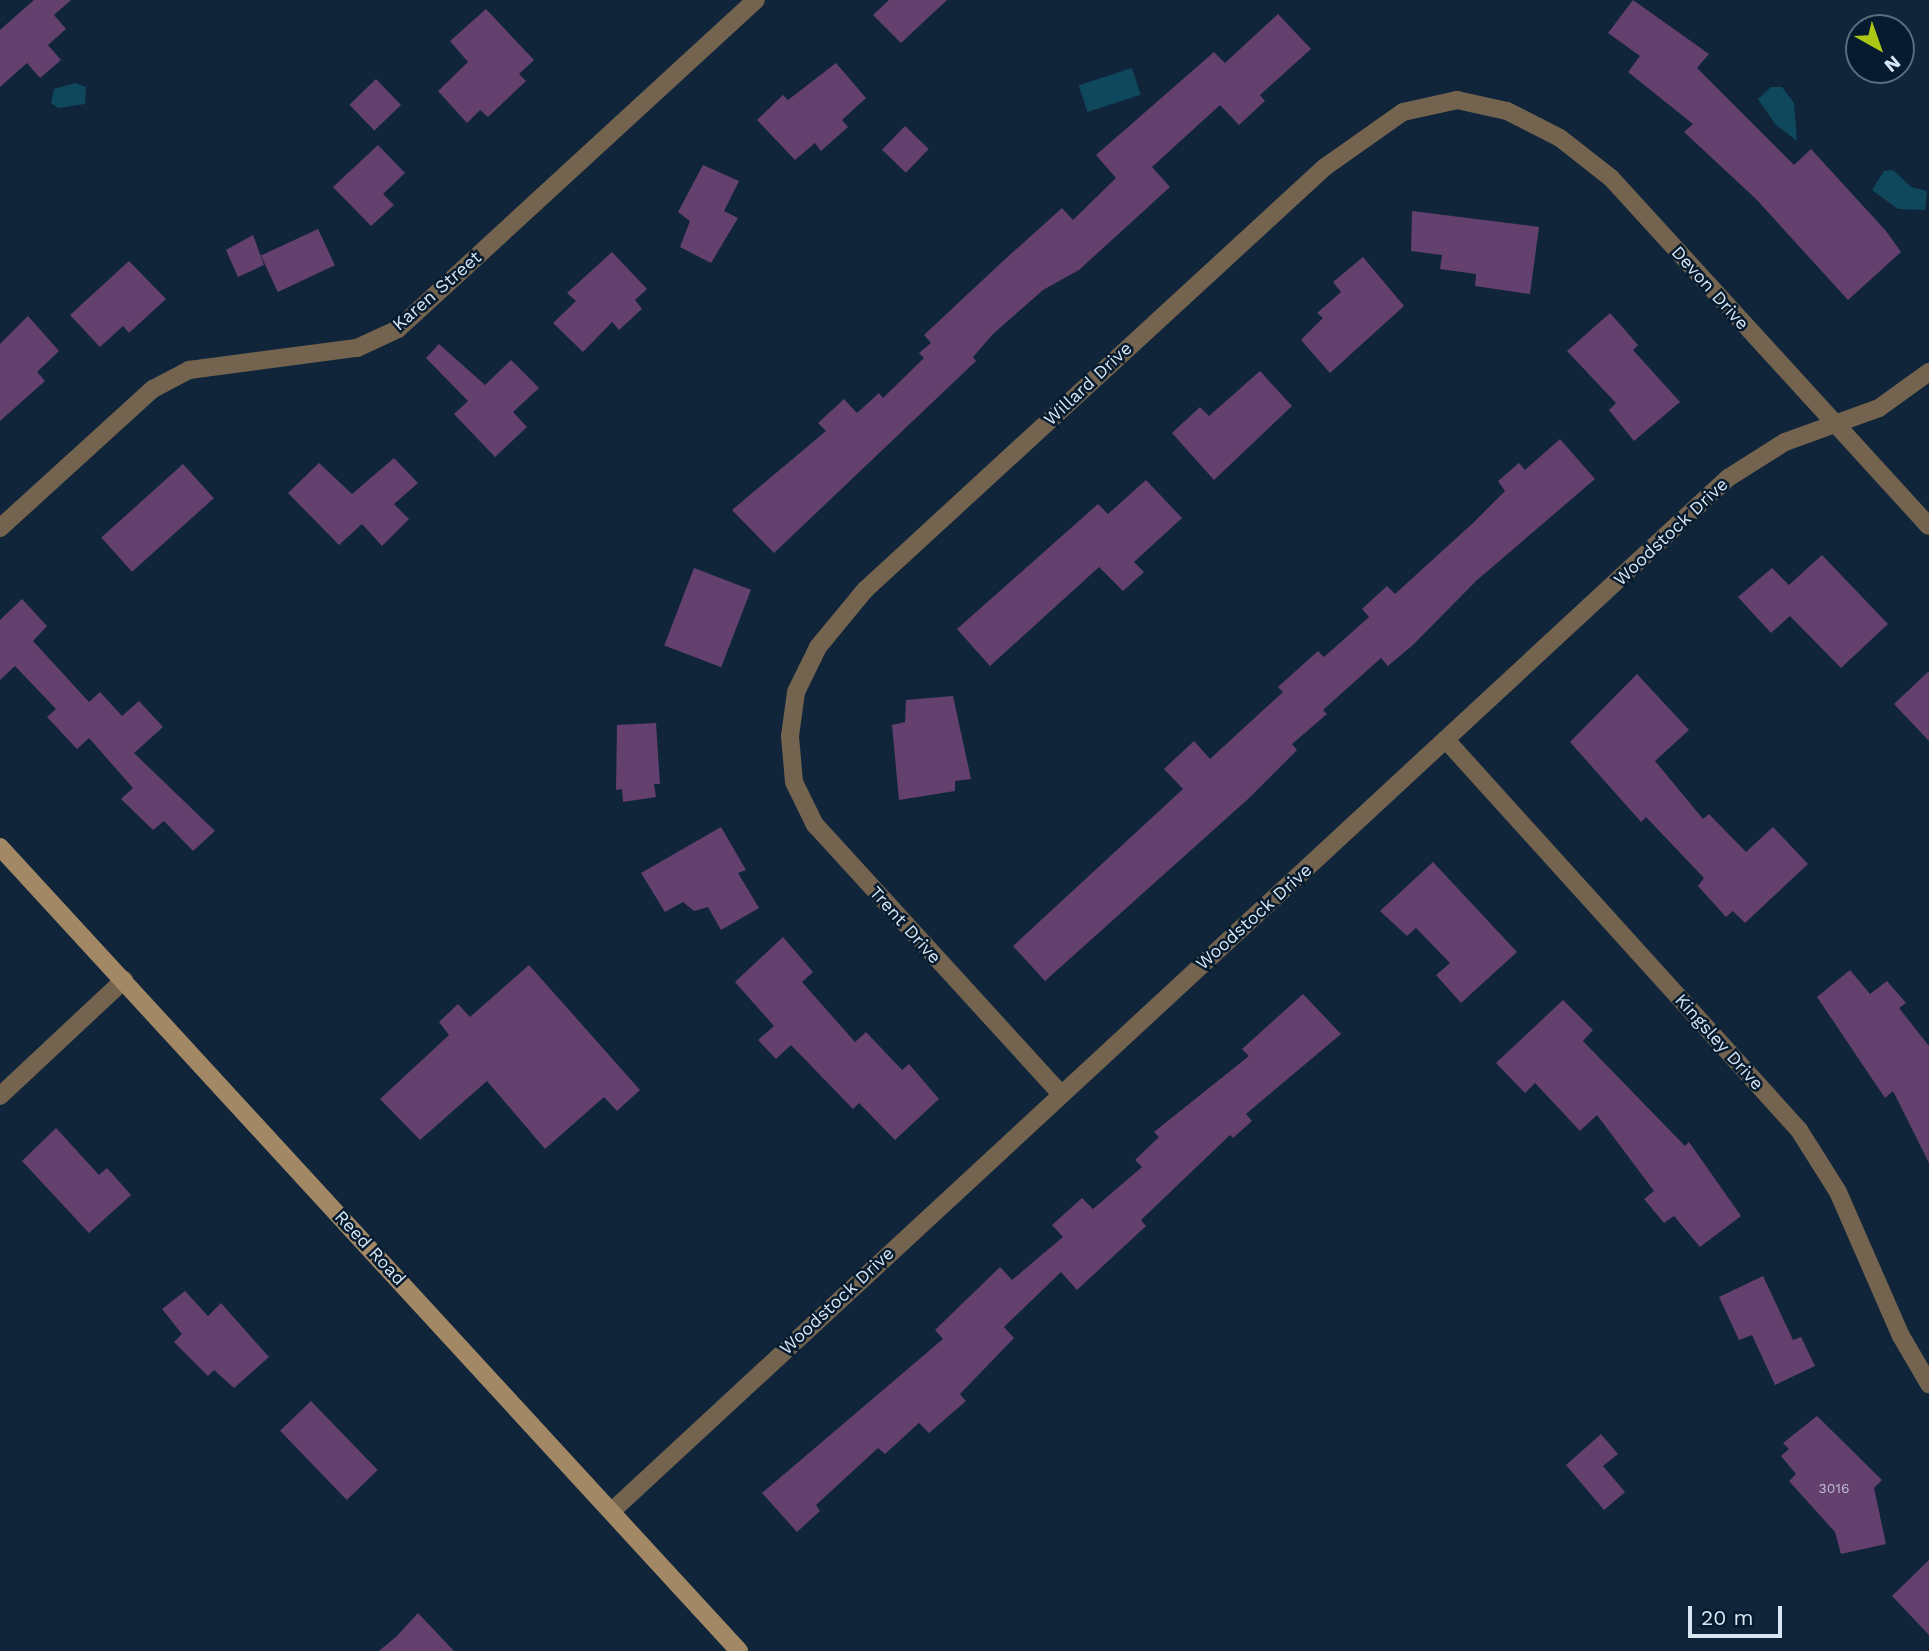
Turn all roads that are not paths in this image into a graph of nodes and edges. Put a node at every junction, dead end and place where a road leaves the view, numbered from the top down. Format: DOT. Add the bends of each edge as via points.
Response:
graph roads {
  1 [pos="756,0"];
  2 [pos="1457,100"];
  3 [pos="1929,372"];
  4 [pos="1835,426"];
  5 [pos="1929,526"];
  6 [pos="0,528"];
  7 [pos="790,736"];
  8 [pos="1447,741"];
  9 [pos="0,847"];
  10 [pos="124,980"];
  11 [pos="1060,1093"];
  12 [pos="0,1096"];
  13 [pos="1929,1384"];
  14 [pos="612,1511"];
  15 [pos="739,1651"];
  1 -- 6 [label="street, Karen Street" via="398,329 357,348 189,370 153,389"];
  2 -- 4 [label="street, Devon Drive" via="1507,111 1560,138 1611,178"];
  2 -- 7 [label="street, Willard Drive" via="1403,112 1325,167 865,590 818,647 796,692"];
  3 -- 4 [label="street, Woodstock Drive" via="1878,408"];
  4 -- 5 [label="street, Devon Drive"];
  4 -- 8 [label="street, Woodstock Drive" via="1785,442 1728,478"];
  7 -- 11 [label="street, Trent Drive" via="794,782 815,825"];
  8 -- 11 [label="street, Woodstock Drive"];
  8 -- 13 [label="street, Kingsley Drive" via="1799,1129 1838,1192 1900,1336"];
  9 -- 10 [label="main road, Reed Road"];
  10 -- 12 [label="street"];
  10 -- 14 [label="main road, Reed Road"];
  11 -- 14 [label="street, Woodstock Drive"];
  14 -- 15 [label="main road, Reed Road"];
}
